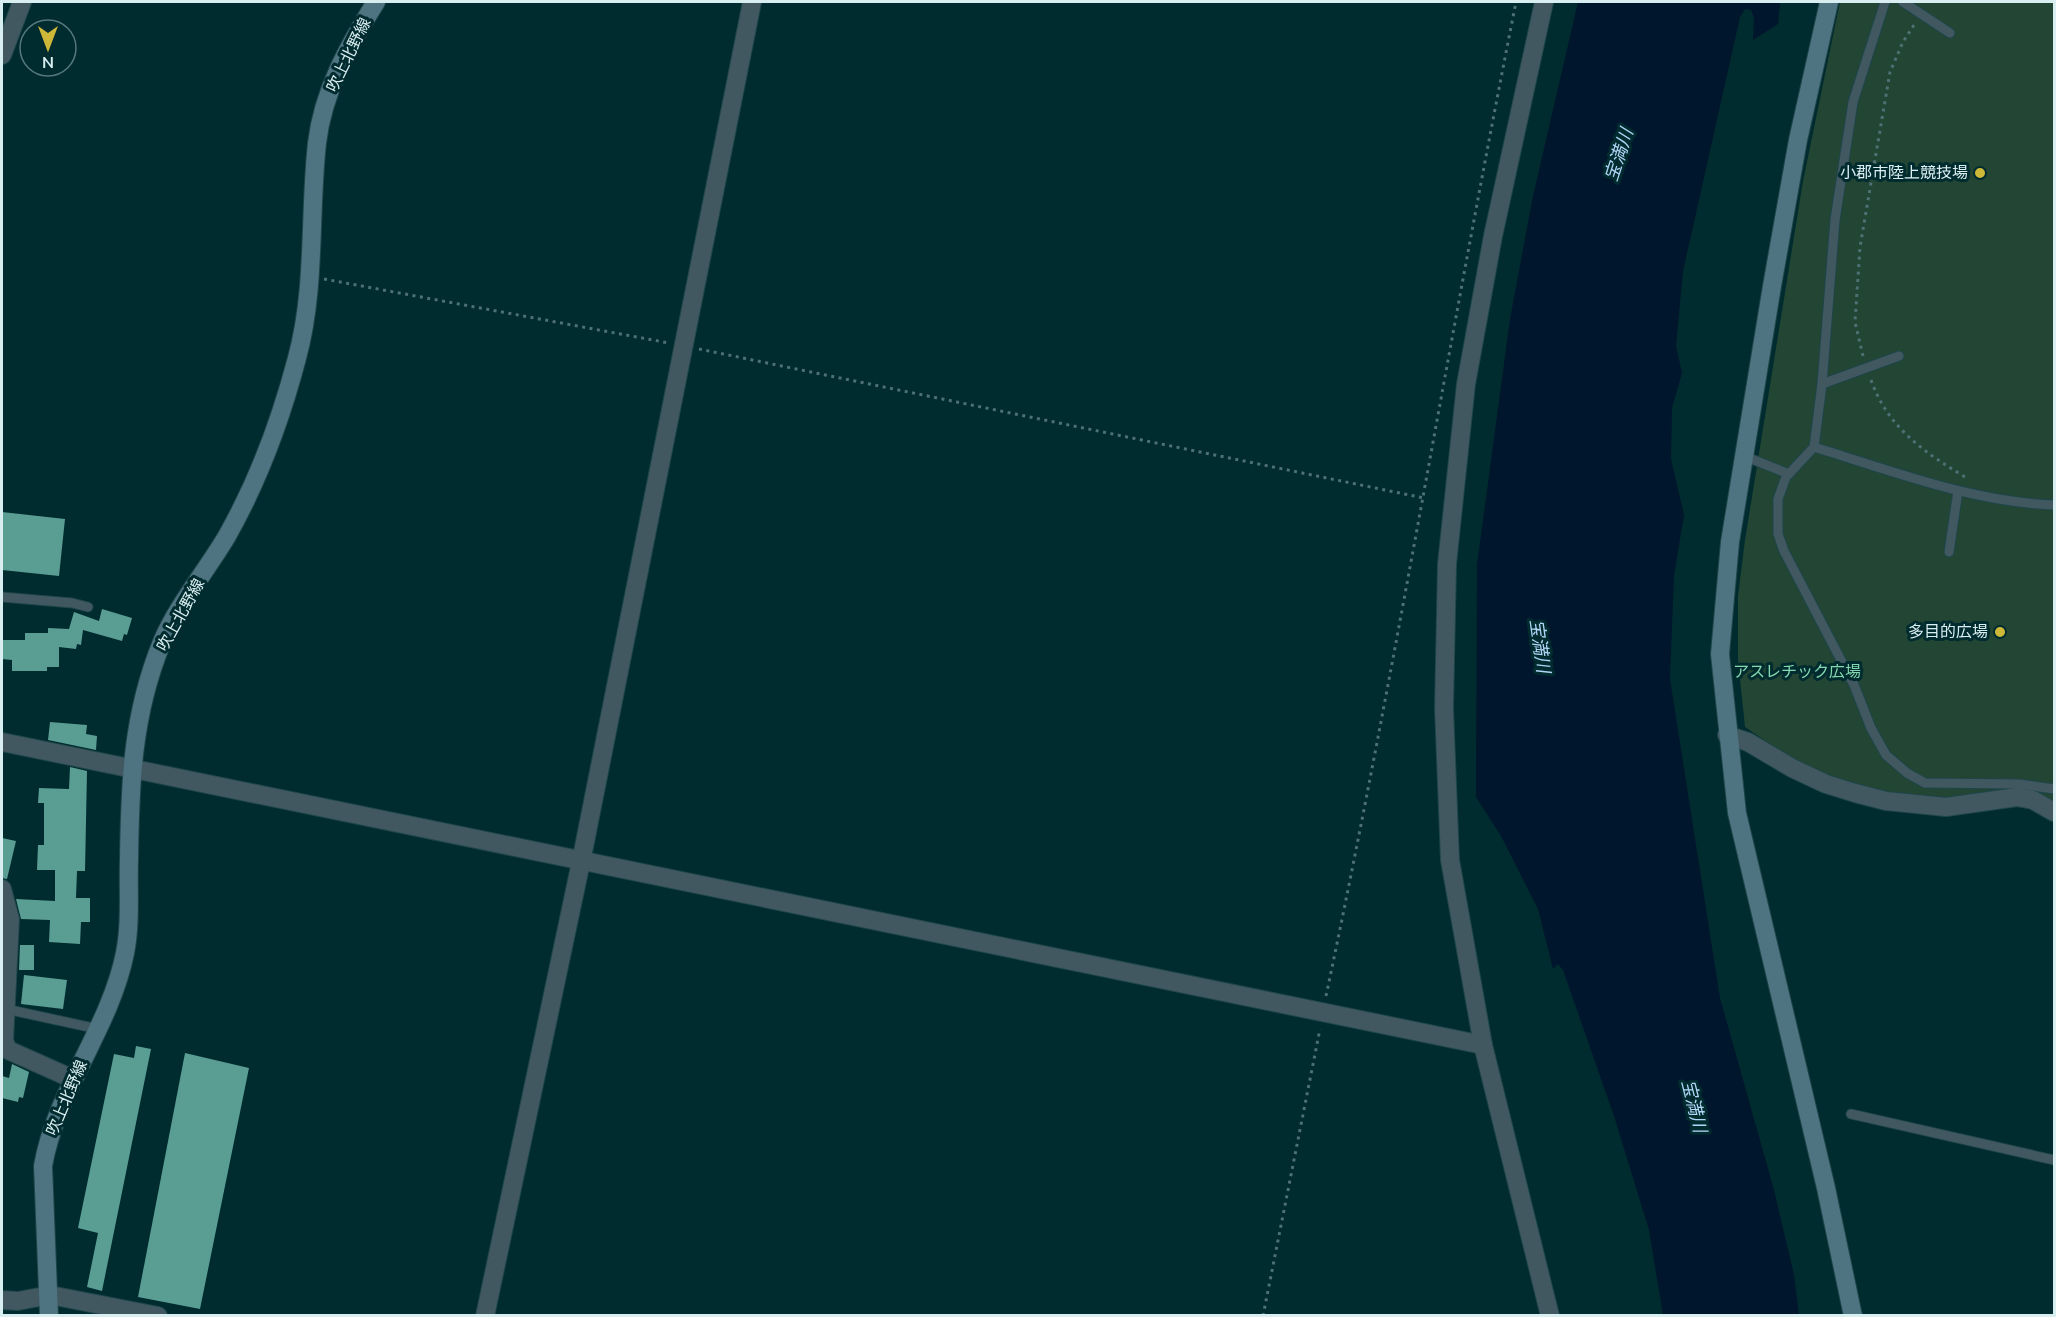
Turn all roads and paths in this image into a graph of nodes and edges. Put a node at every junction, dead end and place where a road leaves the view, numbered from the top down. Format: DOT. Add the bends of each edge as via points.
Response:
graph roads {
  1 [pos="22,2"];
  2 [pos="376,2"];
  3 [pos="752,2"];
  4 [pos="1516,2"];
  5 [pos="1544,2"];
  6 [pos="1829,2"];
  7 [pos="1885,2"];
  8 [pos="1903,2"];
  9 [pos="1923,13"];
  10 [pos="1950,33"];
  11 [pos="2,55"];
  12 [pos="311,276"];
  13 [pos="684,346"];
  14 [pos="1899,356"];
  15 [pos="1868,369"];
  16 [pos="1822,384"];
  17 [pos="1814,447"];
  18 [pos="1744,456"];
  19 [pos="1789,474"];
  20 [pos="1961,492"];
  21 [pos="1424,498"];
  22 [pos="2055,505"];
  23 [pos="1949,552"];
  24 [pos="2,597"];
  25 [pos="88,607"];
  26 [pos="1727,735"];
  27 [pos="2,742"];
  28 [pos="130,769"];
  29 [pos="2055,789"];
  30 [pos="2055,812"];
  31 [pos="581,861"];
  32 [pos="2,890"];
  33 [pos="6,1009"];
  34 [pos="1323,1010"];
  35 [pos="98,1029"];
  36 [pos="1483,1045"];
  37 [pos="73,1079"];
  38 [pos="1851,1114"];
  39 [pos="2055,1160"];
  40 [pos="50,1295"];
  41 [pos="2,1300"];
  42 [pos="49,1316"];
  43 [pos="159,1316"];
  44 [pos="485,1316"];
  45 [pos="1263,1316"];
  46 [pos="1550,1316"];
  47 [pos="1853,1316"];
  1 -- 11 [label="street"];
  2 -- 12 [label="main road, 吹上北野線" via="331,85 317,141"];
  3 -- 13 [label="street"];
  4 -- 21 [label="path" via="1469,237"];
  5 -- 36 [label="street" via="1493,236 1466,384 1447,564 1444,708 1450,860"];
  6 -- 18 [label="main road" via="1798,140"];
  7 -- 16 [label="lane" via="1851,114 1835,220"];
  8 -- 9 [label="lane"];
  9 -- 10 [label="lane"];
  9 -- 15 [label="path" via="1903,42 1883,102 1856,281 1855,322"];
  12 -- 13 [label="path"];
  12 -- 28 [label="main road, 吹上北野線" via="298,356 272,440 228,534 163,639 142,702"];
  13 -- 21 [label="path"];
  13 -- 31 [label="street"];
  14 -- 15 [label="lane"];
  15 -- 16 [label="lane"];
  15 -- 20 [label="path" via="1873,385 1898,426 1931,458 1965,477"];
  16 -- 17 [label="lane"];
  17 -- 19 [label="lane"];
  17 -- 20 [label="lane"];
  18 -- 19 [label="lane"];
  18 -- 26 [label="main road" via="1724,593 1720,654"];
  19 -- 29 [label="lane" via="1778,499 1778,534 1886,755 1925,783 2019,784"];
  20 -- 22 [label="lane"];
  20 -- 23 [label="lane"];
  21 -- 34 [label="path"];
  24 -- 25 [label="lane"];
  26 -- 30 [label="street" via="1748,741 1826,784 1886,801 1946,807 2017,797 2033,800"];
  26 -- 47 [label="main road" via="1737,813"];
  27 -- 28 [label="street"];
  28 -- 31 [label="street"];
  28 -- 35 [label="main road, 吹上北野線" via="125,951"];
  31 -- 34 [label="street"];
  31 -- 44 [label="street"];
  32 -- 33 [label="street" via="10,919"];
  33 -- 35 [label="lane"];
  33 -- 37 [label="street" via="4,1041 8,1050"];
  34 -- 36 [label="street"];
  34 -- 45 [label="path"];
  35 -- 37 [label="main road, 吹上北野線"];
  36 -- 46 [label="street"];
  37 -- 40 [label="main road, 吹上北野線" via="43,1166"];
  38 -- 39 [label="lane"];
  40 -- 41 [label="street"];
  40 -- 42 [label="main road, 吹上北野線"];
  40 -- 43 [label="street"];
}
